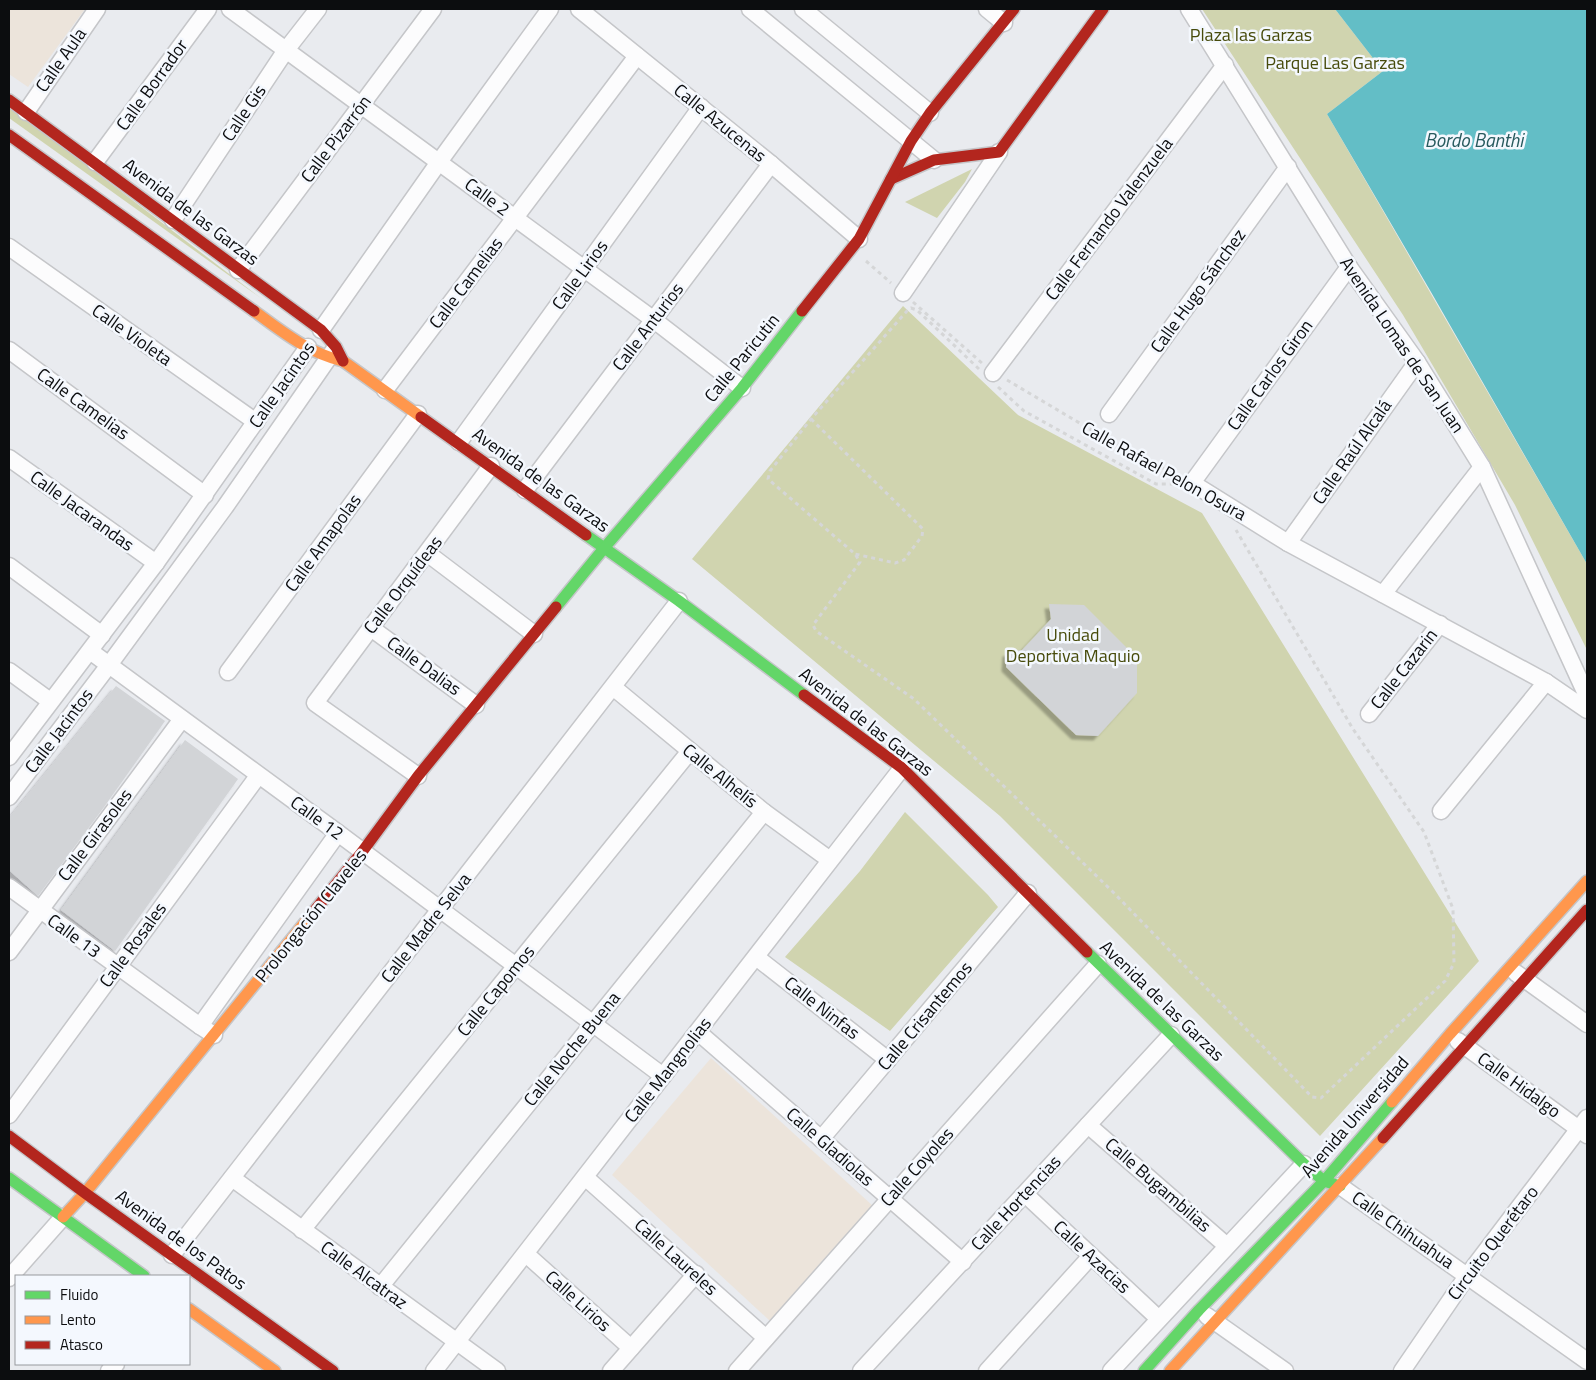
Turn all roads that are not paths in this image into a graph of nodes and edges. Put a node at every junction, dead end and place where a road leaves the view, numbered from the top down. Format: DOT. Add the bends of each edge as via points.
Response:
graph roads {
  1 [pos="97,9"];
  2 [pos="208,9"];
  3 [pos="230,9"];
  4 [pos="318,9"];
  5 [pos="434,9"];
  6 [pos="550,9"];
  7 [pos="579,9"];
  8 [pos="750,9"];
  9 [pos="803,9"];
  10 [pos="987,9"];
  11 [pos="1014,9"];
  12 [pos="1103,9"];
  13 [pos="1189,9"];
  14 [pos="1004,22"];
  15 [pos="286,50"];
  16 [pos="637,56"];
  17 [pos="1225,65"];
  18 [pos="9,100"];
  19 [pos="361,105"];
  20 [pos="701,108"];
  21 [pos="26,112"];
  22 [pos="930,113"];
  23 [pos="9,135"];
  24 [pos="911,141"];
  25 [pos="999,152"];
  26 [pos="934,160"];
  27 [pos="95,162"];
  28 [pos="438,162"];
  29 [pos="771,164"];
  30 [pos="1288,167"];
  31 [pos="891,179"];
  32 [pos="515,218"];
  33 [pos="172,220"];
  34 [pos="855,244"];
  35 [pos="9,247"];
  36 [pos="1349,267"];
  37 [pos="585,269"];
  38 [pos="238,270"];
  39 [pos="903,293"];
  40 [pos="654,320"];
  41 [pos="320,330"];
  42 [pos="308,347"];
  43 [pos="9,350"];
  44 [pos="336,355"];
  45 [pos="1417,362"];
  46 [pos="990,376"];
  47 [pos="742,388"];
  48 [pos="385,390"];
  49 [pos="418,414"];
  50 [pos="1109,414"];
  51 [pos="256,422"];
  52 [pos="459,442"];
  53 [pos="9,458"];
  54 [pos="491,466"];
  55 [pos="1482,467"];
  56 [pos="1192,483"];
  57 [pos="525,490"];
  58 [pos="205,495"];
  59 [pos="1288,543"];
  60 [pos="605,547"];
  61 [pos="426,553"];
  62 [pos="156,564"];
  63 [pos="9,566"];
  64 [pos="1383,594"];
  65 [pos="679,601"];
  66 [pos="1440,624"];
  67 [pos="372,628"];
  68 [pos="534,634"];
  69 [pos="102,635"];
  70 [pos="90,651"];
  71 [pos="109,665"];
  72 [pos="9,671"];
  73 [pos="228,672"];
  74 [pos="1546,682"];
  75 [pos="612,687"];
  76 [pos="1587,696"];
  77 [pos="50,700"];
  78 [pos="476,705"];
  79 [pos="1587,710"];
  80 [pos="1369,714"];
  81 [pos="182,719"];
  82 [pos="690,751"];
  83 [pos="9,757"];
  84 [pos="902,768"];
  85 [pos="258,776"];
  86 [pos="418,776"];
  87 [pos="9,797"];
  88 [pos="1441,811"];
  89 [pos="764,812"];
  90 [pos="338,833"];
  91 [pos="362,852"];
  92 [pos="830,860"];
  93 [pos="1587,881"];
  94 [pos="9,887"];
  95 [pos="1028,893"];
  96 [pos="40,910"];
  97 [pos="440,910"];
  98 [pos="1587,910"];
  99 [pos="9,952"];
  100 [pos="756,957"];
  101 [pos="1098,964"];
  102 [pos="516,966"];
  103 [pos="117,968"];
  104 [pos="1510,969"];
  105 [pos="1525,980"];
  106 [pos="593,1023"];
  107 [pos="1587,1024"];
  108 [pos="200,1026"];
  109 [pos="698,1032"];
  110 [pos="1450,1034"];
  111 [pos="214,1035"];
  112 [pos="1171,1036"];
  113 [pos="1464,1046"];
  114 [pos="888,1060"];
  115 [pos="663,1076"];
  116 [pos="9,1115"];
  117 [pos="1088,1125"];
  118 [pos="1585,1127"];
  119 [pos="9,1136"];
  120 [pos="821,1139"];
  121 [pos="1304,1164"];
  122 [pos="585,1176"];
  123 [pos="9,1178"];
  124 [pos="232,1178"];
  125 [pos="1324,1181"];
  126 [pos="1340,1186"];
  127 [pos="85,1193"];
  128 [pos="1025,1194"];
  129 [pos="890,1198"];
  130 [pos="63,1217"];
  131 [pos="302,1230"];
  132 [pos="1227,1246"];
  133 [pos="526,1254"];
  134 [pos="172,1255"];
  135 [pos="1091,1256"];
  136 [pos="963,1262"];
  137 [pos="696,1274"];
  138 [pos="143,1275"];
  139 [pos="1467,1276"];
  140 [pos="9,1278"];
  141 [pos="380,1286"];
  142 [pos="190,1310"];
  143 [pos="1199,1310"];
  144 [pos="1159,1319"];
  145 [pos="1216,1322"];
  146 [pos="766,1338"];
  147 [pos="457,1342"];
  148 [pos="631,1348"];
  149 [pos="1587,1361"];
  150 [pos="275,1371"];
  151 [pos="333,1371"];
  152 [pos="434,1371"];
  153 [pos="497,1371"];
  154 [pos="611,1371"];
  155 [pos="737,1371"];
  156 [pos="862,1371"];
  157 [pos="987,1371"];
  158 [pos="1111,1371"];
  159 [pos="1144,1371"];
  160 [pos="1170,1371"];
  161 [pos="1285,1371"];
  162 [pos="1402,1371"];
  1 -- 21 [label="street, Calle Aula"];
  2 -- 27 [label="street, Calle Borrador"];
  3 -- 15 [label="street, Calle 2"];
  4 -- 15 [label="street, Calle Gis"];
  5 -- 19 [label="street, Calle Pizarrón"];
  6 -- 28 [label="street, Calle Jacintos"];
  7 -- 16 [label="street, Calle Azucenas"];
  8 -- 24 [label="street"];
  9 -- 22 [label="street"];
  10 -- 14 [label="street"];
  11 -- 14 [label="street, Calle Paricutin"];
  12 -- 25 [label="street"];
  13 -- 17 [label="street, Avenida Lomas de San Juan"];
  14 -- 22 [label="street, Calle Paricutin"];
  15 -- 19 [label="street, Calle 2"];
  15 -- 33 [label="street, Calle Gis"];
  16 -- 20 [label="street, Calle Azucenas"];
  16 -- 32 [label="street, Calle Camelias"];
  17 -- 30 [label="street, Avenida Lomas de San Juan"];
  17 -- 46 [label="street, Calle Fernando Valenzuela"];
  18 -- 21 [label="street, Avenida de las Garzas"];
  19 -- 28 [label="street, Calle 2"];
  19 -- 38 [label="street, Calle Pizarrón"];
  20 -- 29 [label="street, Calle Azucenas"];
  20 -- 37 [label="street, Calle Lirios"];
  21 -- 27 [label="street, Avenida de las Garzas"];
  22 -- 24 [label="street, Calle Paricutin"];
  23 -- 42 [label="street, Avenida de las Garzas"];
  24 -- 26 [label="street"];
  24 -- 31 [label="street, Calle Paricutin"];
  25 -- 26 [label="street"];
  25 -- 39 [label="street"];
  26 -- 31 [label="street"];
  27 -- 33 [label="street, Avenida de las Garzas"];
  28 -- 32 [label="street, Calle 2"];
  28 -- 41 [label="street, Calle Jacintos"];
  29 -- 34 [label="street, Calle Azucenas"];
  29 -- 40 [label="street, Calle Anturios"];
  30 -- 36 [label="street, Avenida Lomas de San Juan"];
  30 -- 50 [label="street, Calle Hugo Sánchez"];
  31 -- 34 [label="street, Calle Paricutin"];
  32 -- 37 [label="street, Calle 2"];
  32 -- 48 [label="street, Calle Camelias"];
  33 -- 38 [label="street, Avenida de las Garzas"];
  34 -- 47 [label="street, Calle Paricutin"];
  35 -- 51 [label="street, Calle Violeta"];
  36 -- 45 [label="street, Avenida Lomas de San Juan"];
  36 -- 56 [label="street, Calle Carlos Giron"];
  37 -- 40 [label="street, Calle 2"];
  37 -- 52 [label="street, Calle Lirios"];
  38 -- 41 [label="street, Avenida de las Garzas"];
  40 -- 47 [label="street, Calle 2"];
  40 -- 57 [label="street, Calle Anturios"];
  41 -- 42 [label="street, Calle Jacintos"];
  41 -- 44 [label="street, Avenida de las Garzas"];
  42 -- 44 [label="street, Avenida de las Garzas"];
  42 -- 51 [label="street, Calle Jacintos"];
  43 -- 58 [label="street, Calle Camelias"];
  44 -- 48 [label="street, Avenida de las Garzas"];
  44 -- 71 [label="street, Calle Jacintos"];
  45 -- 55 [label="street, Avenida Lomas de San Juan"];
  45 -- 59 [label="street, Calle Raúl Alcalá"];
  47 -- 60 [label="street, Calle Paricutin"];
  48 -- 49 [label="street, Avenida de las Garzas"];
  49 -- 52 [label="street, Avenida de las Garzas"];
  49 -- 73 [label="street, Calle Amapolas"];
  51 -- 58 [label="street, Calle Jacintos"];
  52 -- 54 [label="street, Avenida de las Garzas"];
  53 -- 62 [label="street, Calle Jacarandas"];
  54 -- 57 [label="street, Avenida de las Garzas"];
  54 -- 61 [label="street, Calle Orquídeas"];
  55 -- 64 [label="street"];
  55 -- 76 [label="street, Avenida Lomas de San Juan"];
  56 -- 59 [label="street, Calle Rafael Pelon Osura"];
  57 -- 60 [label="street, Avenida de las Garzas"];
  58 -- 62 [label="street, Calle Jacintos"];
  59 -- 64 [label="street, Calle Rafael Pelon Osura"];
  60 -- 65 [label="street, Avenida de las Garzas"];
  60 -- 68 [label="street, Prolongación Claveles"];
  61 -- 67 [label="street, Calle Orquídeas"];
  61 -- 68 [label="street"];
  62 -- 69 [label="street, Calle Jacintos"];
  63 -- 69 [label="street"];
  64 -- 66 [label="street, Calle Rafael Pelon Osura"];
  65 -- 75 [label="street, Calle Madre Selva"];
  65 -- 84 [label="street, Avenida de las Garzas"];
  66 -- 74 [label="street, Calle Rafael Pelon Osura"];
  66 -- 80 [label="street, Calle Cazarin"];
  67 -- 78 [label="street, Calle Dalias"];
  67 -- 86 [label="street, Calle Orquídeas" via="315,703"];
  68 -- 78 [label="street, Prolongación Claveles"];
  69 -- 70 [label="street, Calle Jacintos"];
  70 -- 71 [label="street, Calle 12"];
  70 -- 77 [label="street, Calle Jacintos"];
  71 -- 81 [label="street, Calle 12"];
  71 -- 87 [label="street, Calle Jacintos"];
  72 -- 77 [label="street"];
  74 -- 79 [label="street, Calle Rafael Pelon Osura"];
  74 -- 88 [label="street"];
  75 -- 82 [label="street, Calle Alhelís"];
  75 -- 97 [label="street, Calle Madre Selva"];
  77 -- 83 [label="street, Calle Jacintos"];
  78 -- 86 [label="street, Prolongación Claveles"];
  81 -- 85 [label="street, Calle 12"];
  81 -- 96 [label="street, Calle Girasoles"];
  82 -- 89 [label="street, Calle Alhelís"];
  82 -- 102 [label="street, Calle Capomos"];
  84 -- 92 [label="street, Calle Mangnolias"];
  84 -- 95 [label="street, Avenida de las Garzas"];
  85 -- 90 [label="street, Calle 12"];
  85 -- 103 [label="street, Calle Rosales"];
  86 -- 91 [label="street, Prolongación Claveles"];
  89 -- 92 [label="street, Calle Alhelís"];
  89 -- 106 [label="street, Calle Noche Buena"];
  90 -- 91 [label="street, Calle 12"];
  90 -- 108 [label="street"];
  91 -- 97 [label="street, Calle 12"];
  91 -- 111 [label="street, Prolongación Claveles"];
  92 -- 100 [label="street, Calle Mangnolias"];
  93 -- 104 [label="street, Avenida Universidad"];
  94 -- 96 [label="street, Calle 13"];
  95 -- 101 [label="street, Avenida de las Garzas"];
  95 -- 114 [label="street, Calle Crisantemos"];
  96 -- 99 [label="street, Calle Girasoles"];
  96 -- 103 [label="street, Calle 13"];
  97 -- 102 [label="street, Calle 12"];
  97 -- 124 [label="street, Calle Madre Selva"];
  98 -- 105 [label="street, Avenida Universidad"];
  100 -- 109 [label="street, Calle Mangnolias"];
  100 -- 114 [label="street, Calle Ninfas"];
  101 -- 112 [label="street, Avenida de las Garzas"];
  101 -- 129 [label="street, Calle Coyoles"];
  102 -- 106 [label="street, Calle 12"];
  102 -- 131 [label="street, Calle Capomos"];
  103 -- 108 [label="street, Calle 13"];
  103 -- 116 [label="street, Calle Rosales"];
  104 -- 105 [label="street"];
  104 -- 110 [label="street, Avenida Universidad"];
  105 -- 107 [label="street"];
  105 -- 113 [label="street, Avenida Universidad"];
  106 -- 115 [label="street, Calle 12"];
  106 -- 141 [label="street, Calle Noche Buena"];
  108 -- 111 [label="street, Calle 13"];
  109 -- 115 [label="street, Calle Mangnolias"];
  109 -- 120 [label="street, Calle Gladiolas"];
  110 -- 113 [label="street, Calle Hidalgo"];
  110 -- 125 [label="street, Avenida Universidad"];
  111 -- 127 [label="street, Prolongación Claveles"];
  112 -- 117 [label="street, Calle Hortencias"];
  112 -- 121 [label="street, Avenida de las Garzas"];
  113 -- 118 [label="street, Calle Hidalgo"];
  113 -- 126 [label="street, Avenida Universidad"];
  114 -- 120 [label="street, Calle Crisantemos"];
  115 -- 122 [label="street, Calle Mangnolias"];
  117 -- 128 [label="street, Calle Hortencias"];
  117 -- 132 [label="street, Calle Bugambilias"];
  118 -- 139 [label="street, Circuito Querétaro"];
  119 -- 127 [label="street, Avenida de los Patos"];
  120 -- 129 [label="street, Calle Gladiolas"];
  121 -- 125 [label="street, Avenida de las Garzas"];
  121 -- 132 [label="street"];
  122 -- 133 [label="street, Calle Mangnolias"];
  122 -- 137 [label="street, Calle Laureles"];
  123 -- 130 [label="street"];
  124 -- 131 [label="street, Calle Alcatraz"];
  124 -- 134 [label="street, Calle Madre Selva"];
  125 -- 126 [label="street, Avenida de las Garzas"];
  125 -- 143 [label="street, Avenida Universidad"];
  126 -- 139 [label="street, Calle Chihuahua"];
  126 -- 145 [label="street, Avenida Universidad"];
  127 -- 130 [label="street, Prolongación Claveles"];
  127 -- 134 [label="street, Avenida de los Patos"];
  128 -- 135 [label="street, Calle Azacias"];
  128 -- 136 [label="street, Calle Hortencias"];
  129 -- 136 [label="street, Calle Gladiolas"];
  129 -- 146 [label="street, Calle Coyoles"];
  130 -- 138 [label="street"];
  130 -- 140 [label="street, Prolongación Claveles"];
  131 -- 141 [label="street, Calle Alcatraz"];
  132 -- 144 [label="street"];
  133 -- 147 [label="street, Calle Mangnolias"];
  133 -- 148 [label="street, Calle Lirios"];
  134 -- 151 [label="street, Avenida de los Patos" via="230,1302"];
  135 -- 144 [label="street, Calle Azacias"];
  135 -- 157 [label="street"];
  136 -- 156 [label="street, Calle Hortencias"];
  137 -- 146 [label="street, Calle Laureles"];
  137 -- 148 [label="street"];
  139 -- 149 [label="street, Calle Chihuahua"];
  139 -- 162 [label="street, Circuito Querétaro"];
  141 -- 147 [label="street, Calle Alcatraz"];
  142 -- 150 [label="street" via="215,1322"];
  143 -- 145 [label="street"];
  143 -- 159 [label="street, Avenida Universidad"];
  144 -- 158 [label="street"];
  145 -- 160 [label="street, Avenida Universidad"];
  145 -- 161 [label="street"];
  146 -- 155 [label="street, Calle Coyoles"];
  147 -- 152 [label="street, Calle Mangnolias"];
  147 -- 153 [label="street, Calle Alcatraz"];
  148 -- 154 [label="street"];
}
